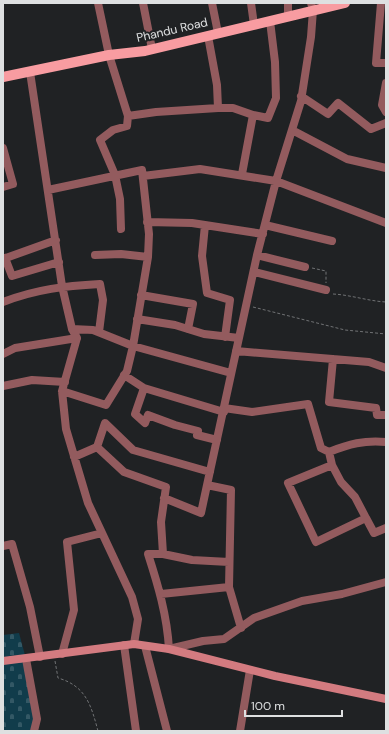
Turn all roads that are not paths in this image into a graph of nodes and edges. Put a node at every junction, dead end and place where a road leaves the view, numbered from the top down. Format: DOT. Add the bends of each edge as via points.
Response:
graph roads {
  1 [pos="98,3"];
  2 [pos="143,3"];
  3 [pos="212,3"];
  4 [pos="252,3"];
  5 [pos="288,3"];
  6 [pos="345,3"];
  7 [pos="381,3"];
  8 [pos="312,7"];
  9 [pos="288,16"];
  10 [pos="270,20"];
  11 [pos="254,25"];
  12 [pos="213,34"];
  13 [pos="152,49"];
  14 [pos="110,55"];
  15 [pos="386,63"];
  16 [pos="30,72"];
  17 [pos="3,77"];
  18 [pos="386,83"];
  19 [pos="301,96"];
  20 [pos="218,108"];
  21 [pos="386,112"];
  22 [pos="253,115"];
  23 [pos="128,116"];
  24 [pos="386,123"];
  25 [pos="292,130"];
  26 [pos="3,148"];
  27 [pos="386,168"];
  28 [pos="242,174"];
  29 [pos="115,175"];
  30 [pos="143,176"];
  31 [pos="276,181"];
  32 [pos="3,187"];
  33 [pos="48,190"];
  34 [pos="147,222"];
  35 [pos="386,223"];
  36 [pos="205,225"];
  37 [pos="265,225"];
  38 [pos="121,229"];
  39 [pos="263,234"];
  40 [pos="56,240"];
  41 [pos="332,241"];
  42 [pos="95,255"];
  43 [pos="257,255"];
  44 [pos="148,257"];
  45 [pos="4,258"];
  46 [pos="59,262"];
  47 [pos="305,267"];
  48 [pos="254,272"];
  49 [pos="62,286"];
  50 [pos="326,290"];
  51 [pos="141,296"];
  52 [pos="3,302"];
  53 [pos="137,319"];
  54 [pos="72,328"];
  55 [pos="188,329"];
  56 [pos="99,332"];
  57 [pos="225,337"];
  58 [pos="77,338"];
  59 [pos="239,338"];
  60 [pos="133,346"];
  61 [pos="236,351"];
  62 [pos="3,354"];
  63 [pos="333,359"];
  64 [pos="386,368"];
  65 [pos="232,373"];
  66 [pos="124,375"];
  67 [pos="65,382"];
  68 [pos="3,386"];
  69 [pos="144,388"];
  70 [pos="62,391"];
  71 [pos="224,410"];
  72 [pos="386,415"];
  73 [pos="217,440"];
  74 [pos="386,442"];
  75 [pos="98,447"];
  76 [pos="329,452"];
  77 [pos="74,457"];
  78 [pos="332,465"];
  79 [pos="210,472"];
  80 [pos="207,485"];
  81 [pos="164,498"];
  82 [pos="366,518"];
  83 [pos="386,528"];
  84 [pos="102,533"];
  85 [pos="3,546"];
  86 [pos="163,554"];
  87 [pos="229,562"];
  88 [pos="386,582"];
  89 [pos="228,586"];
  90 [pos="161,594"];
  91 [pos="241,628"];
  92 [pos="134,644"];
  93 [pos="124,645"];
  94 [pos="145,646"];
  95 [pos="169,649"];
  96 [pos="62,654"];
  97 [pos="40,657"];
  98 [pos="26,659"];
  99 [pos="3,661"];
  100 [pos="250,670"];
  101 [pos="386,699"];
  102 [pos="34,731"];
  103 [pos="136,731"];
  104 [pos="167,731"];
  105 [pos="240,731"];
  1 -- 14 [label="street"];
  2 -- 13 [label="street"];
  3 -- 12 [label="street"];
  4 -- 11 [label="street"];
  5 -- 9 [label="street"];
  6 -- 8 [label="main road, Phandu Road"];
  7 -- 15 [label="street" via="376,62"];
  8 -- 9 [label="main road, Phandu Road"];
  8 -- 19 [label="street"];
  9 -- 10 [label="main road, Phandu Road"];
  10 -- 11 [label="main road, Phandu Road"];
  10 -- 22 [label="street" via="276,98 268,118"];
  11 -- 12 [label="main road, Phandu Road"];
  12 -- 13 [label="main road, Phandu Road"];
  12 -- 20 [label="street"];
  13 -- 14 [label="main road, Phandu Road"];
  14 -- 16 [label="main road, Phandu Road"];
  14 -- 23 [label="street"];
  16 -- 17 [label="main road, Phandu Road"];
  16 -- 33 [label="street"];
  18 -- 21 [label="street" via="382,105"];
  19 -- 24 [label="street" via="328,114 338,104 371,129"];
  19 -- 25 [label="street"];
  20 -- 22 [label="street" via="233,108"];
  20 -- 23 [label="street"];
  22 -- 28 [label="street"];
  23 -- 29 [label="street" via="127,126 113,130 100,140"];
  25 -- 27 [label="street" via="347,159"];
  25 -- 31 [label="street"];
  26 -- 32 [label="street" via="12,184"];
  28 -- 30 [label="street" via="200,168"];
  28 -- 31 [label="street"];
  29 -- 30 [label="street" via="142,170"];
  29 -- 33 [label="street"];
  29 -- 38 [label="street" via="120,198"];
  30 -- 34 [label="street"];
  31 -- 35 [label="street"];
  31 -- 37 [label="street"];
  33 -- 40 [label="street"];
  34 -- 36 [label="street"];
  34 -- 44 [label="street"];
  36 -- 39 [label="street"];
  36 -- 57 [label="street" via="202,256 207,293 230,300"];
  37 -- 39 [label="street"];
  37 -- 41 [label="street"];
  39 -- 43 [label="street"];
  40 -- 45 [label="street"];
  40 -- 46 [label="street"];
  42 -- 44 [label="street"];
  43 -- 47 [label="street"];
  43 -- 48 [label="street"];
  44 -- 51 [label="street"];
  45 -- 46 [label="street" via="12,276"];
  46 -- 49 [label="street"];
  48 -- 50 [label="street"];
  48 -- 59 [label="street"];
  49 -- 52 [label="street" via="28,293"];
  49 -- 54 [label="street"];
  49 -- 56 [label="street" via="100,284 103,300"];
  51 -- 53 [label="street"];
  51 -- 55 [label="street" via="193,304"];
  53 -- 55 [label="street"];
  53 -- 60 [label="street"];
  54 -- 56 [label="street"];
  54 -- 58 [label="street"];
  55 -- 57 [label="street"];
  56 -- 60 [label="street"];
  57 -- 59 [label="street"];
  58 -- 62 [label="street" via="15,348"];
  58 -- 67 [label="street"];
  59 -- 61 [label="street"];
  60 -- 65 [label="street"];
  60 -- 66 [label="street"];
  61 -- 63 [label="street"];
  61 -- 65 [label="street"];
  63 -- 64 [label="street" via="369,362"];
  63 -- 72 [label="street" via="329,402 376,408 377,415"];
  65 -- 71 [label="street"];
  66 -- 69 [label="street"];
  66 -- 70 [label="street" via="106,405"];
  67 -- 68 [label="street" via="32,380"];
  67 -- 70 [label="street"];
  69 -- 71 [label="street"];
  69 -- 73 [label="street" via="135,414 145,423 148,415 174,426 198,431 197,435"];
  70 -- 77 [label="street" via="66,429"];
  71 -- 73 [label="street"];
  71 -- 76 [label="street" via="252,412 308,404 321,448"];
  73 -- 79 [label="street"];
  74 -- 76 [label="street" via="351,443"];
  75 -- 77 [label="street"];
  75 -- 79 [label="street" via="105,423 133,450"];
  75 -- 81 [label="street" via="124,472 166,487"];
  76 -- 78 [label="street"];
  77 -- 84 [label="street" via="88,503"];
  78 -- 82 [label="street" via="341,482 355,497"];
  78 -- 82 [label="street" via="288,483 316,542"];
  79 -- 80 [label="street"];
  80 -- 81 [label="street" via="201,513"];
  80 -- 87 [label="street" via="231,490"];
  81 -- 86 [label="street" via="161,522"];
  82 -- 83 [label="street" via="374,533"];
  84 -- 92 [label="street" via="132,597 138,619"];
  84 -- 96 [label="street" via="67,542 74,610"];
  85 -- 97 [label="street" via="12,544 30,607"];
  86 -- 87 [label="street" via="192,560"];
  86 -- 90 [label="street" via="148,554"];
  87 -- 89 [label="street"];
  88 -- 91 [label="street" via="302,601 254,618"];
  89 -- 90 [label="street"];
  89 -- 91 [label="street"];
  90 -- 95 [label="street"];
  91 -- 95 [label="street" via="224,639"];
  92 -- 93 [label="main road"];
  92 -- 94 [label="main road"];
  93 -- 96 [label="main road"];
  93 -- 103 [label="street"];
  94 -- 95 [label="main road"];
  94 -- 104 [label="street"];
  95 -- 100 [label="main road"];
  96 -- 97 [label="main road"];
  97 -- 98 [label="main road"];
  98 -- 99 [label="main road"];
  98 -- 102 [label="street" via="37,719"];
  100 -- 101 [label="main road"];
  100 -- 105 [label="street"];
}
